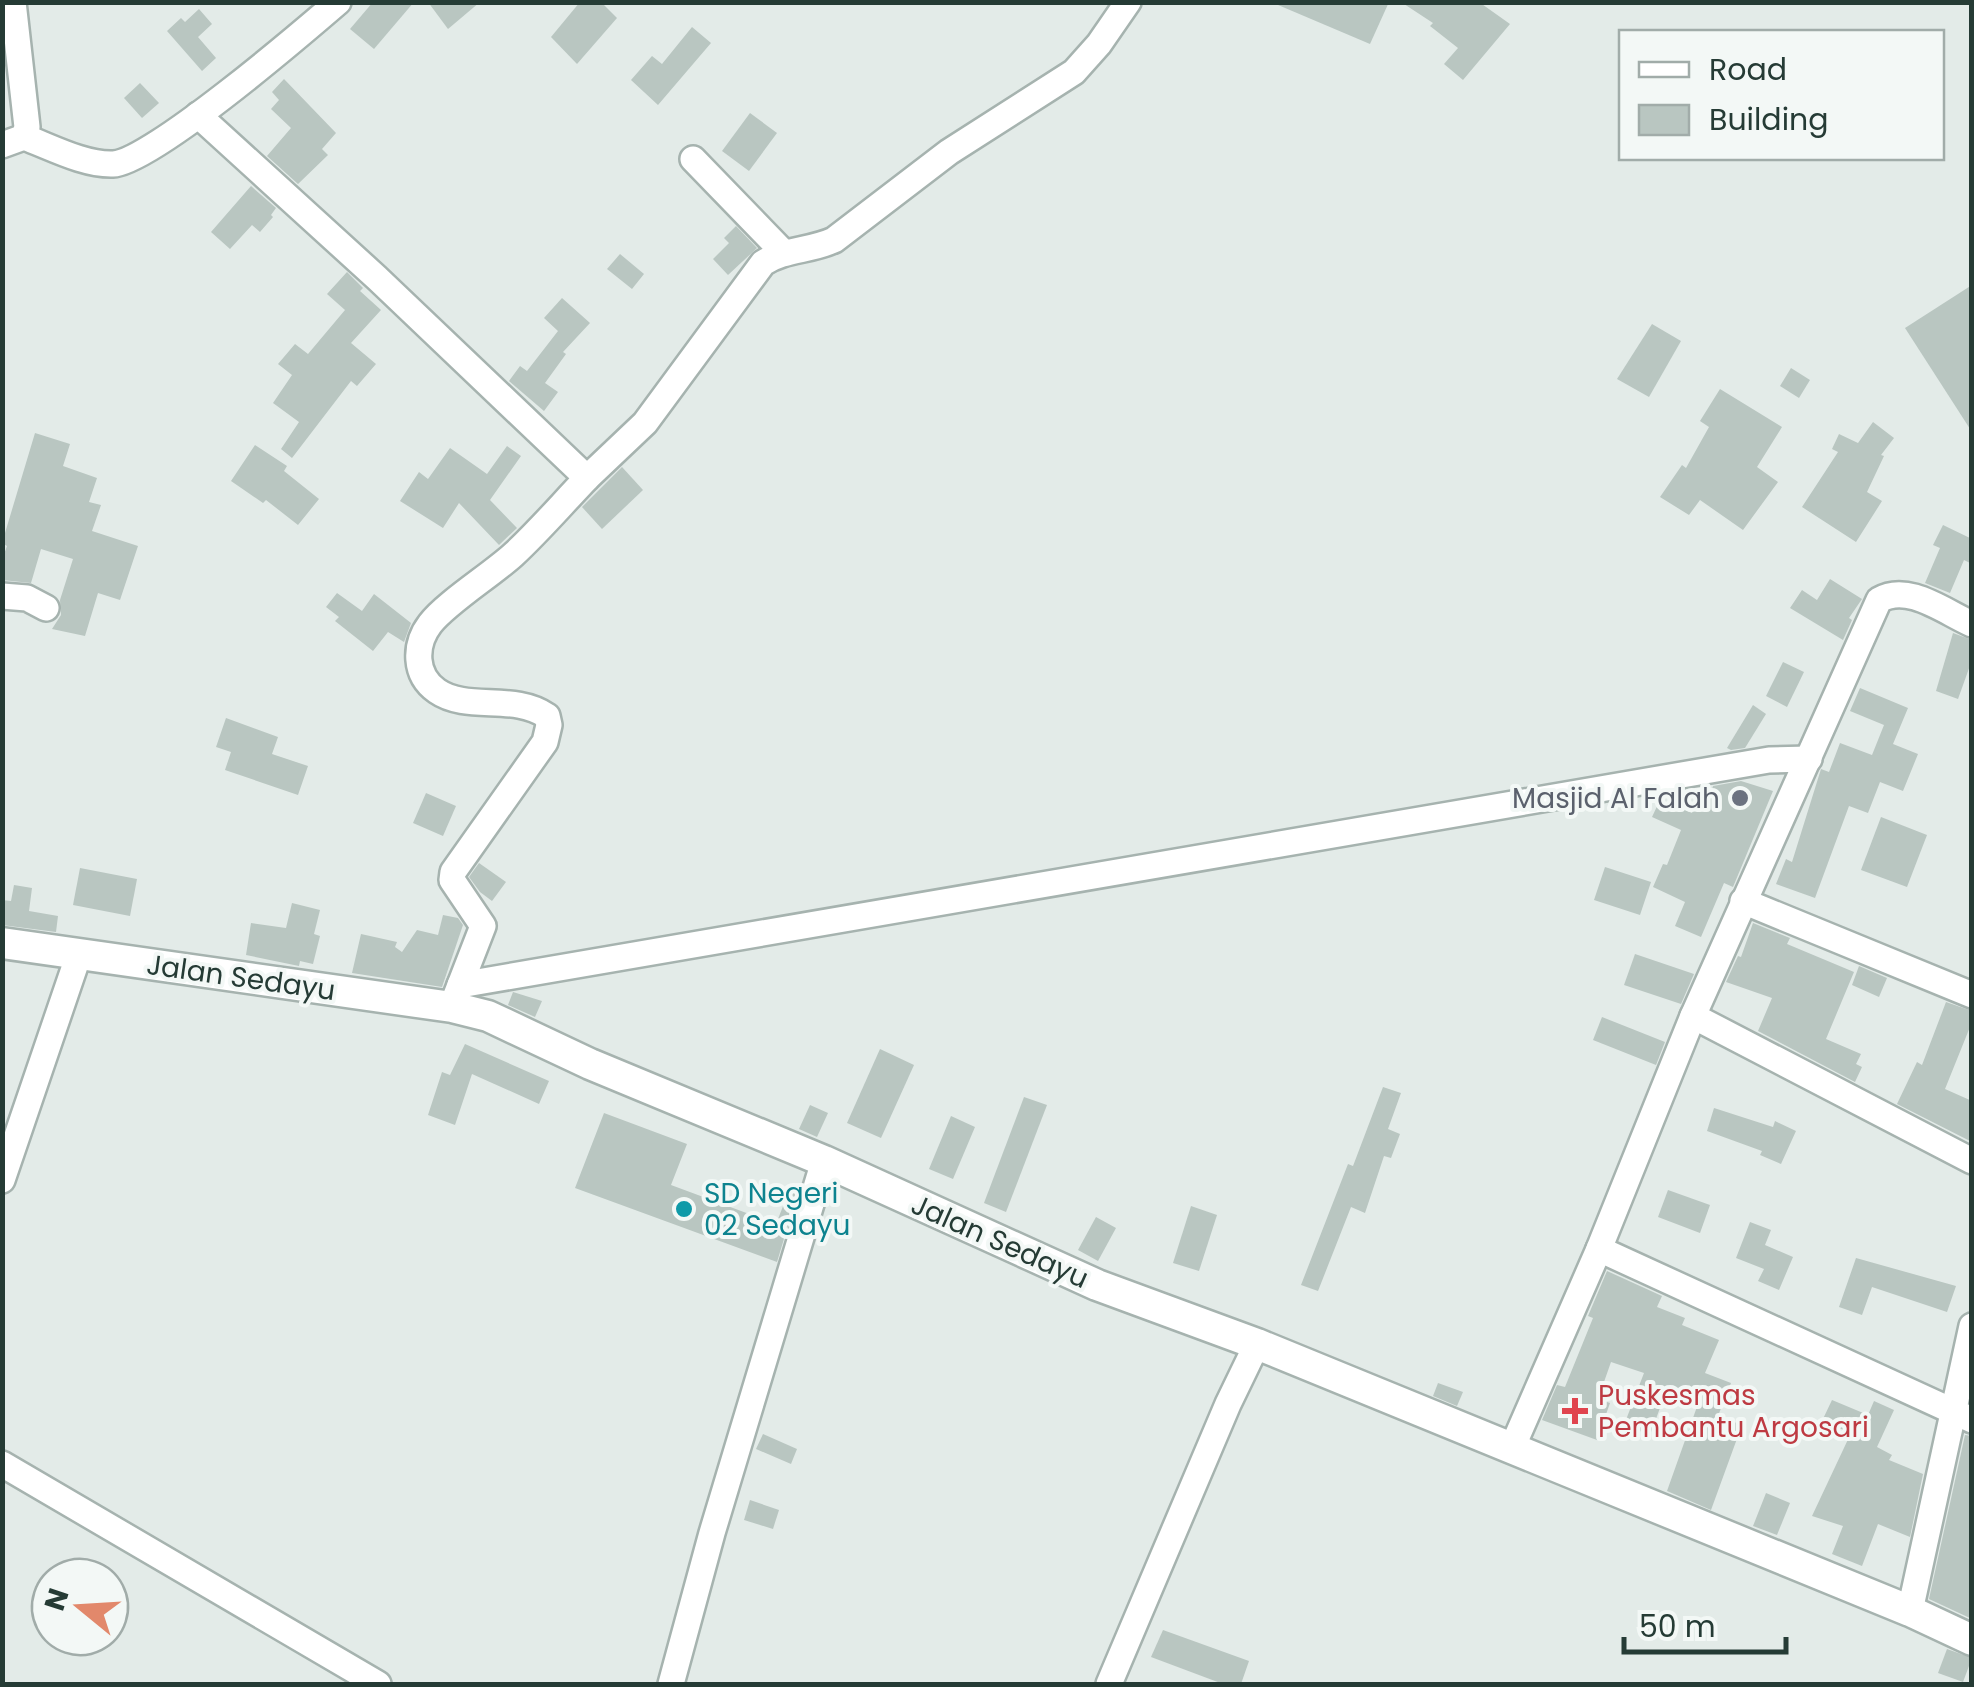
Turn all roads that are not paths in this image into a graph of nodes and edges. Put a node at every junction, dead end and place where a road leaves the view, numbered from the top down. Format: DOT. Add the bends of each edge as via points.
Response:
graph roads {
  1 [pos="12,2"];
  2 [pos="1128,2"];
  3 [pos="333,4"];
  4 [pos="198,115"];
  5 [pos="15,141"];
  6 [pos="693,159"];
  7 [pos="784,253"];
  8 [pos="587,478"];
  9 [pos="2,596"];
  10 [pos="46,608"];
  11 [pos="1972,624"];
  12 [pos="1809,759"];
  13 [pos="1743,901"];
  14 [pos="2,943"];
  15 [pos="78,954"];
  16 [pos="1972,995"];
  17 [pos="456,996"];
  18 [pos="1694,1016"];
  19 [pos="824,1161"];
  20 [pos="1972,1161"];
  21 [pos="2,1180"];
  22 [pos="1599,1249"];
  23 [pos="1972,1326"];
  24 [pos="1257,1344"];
  25 [pos="1963,1416"];
  26 [pos="1512,1448"];
  27 [pos="2,1464"];
  28 [pos="1910,1611"];
  29 [pos="1972,1640"];
  30 [pos="378,1684"];
  31 [pos="671,1684"];
  32 [pos="1109,1684"];
  1 -- 5 [label="street" via="27,127"];
  2 -- 7 [label="street" via="1056,86 949,152 834,240"];
  3 -- 4 [label="street"];
  4 -- 5 [label="street" via="116,164"];
  4 -- 8 [label="street"];
  6 -- 7 [label="street"];
  7 -- 8 [label="street" via="763,263 645,423"];
  8 -- 17 [label="street" via="513,555 430,623 420,645 418,666 436,690 529,705 550,726 453,872 484,926"];
  9 -- 10 [label="street"];
  11 -- 12 [label="street" via="1904,592 1879,600"];
  12 -- 13 [label="street"];
  12 -- 17 [label="street" via="1750,764"];
  13 -- 16 [label="street"];
  13 -- 18 [label="street"];
  14 -- 15 [label="street, Jalan Sedayu"];
  15 -- 17 [label="street, Jalan Sedayu"];
  15 -- 21 [label="street"];
  17 -- 19 [label="street, Jalan Sedayu" via="590,1064"];
  18 -- 20 [label="street"];
  18 -- 22 [label="street"];
  19 -- 24 [label="street, Jalan Sedayu" via="1097,1286"];
  19 -- 31 [label="street"];
  22 -- 25 [label="street"];
  22 -- 26 [label="street"];
  23 -- 25 [label="street"];
  24 -- 26 [label="street, Jalan Sedayu"];
  24 -- 32 [label="street"];
  25 -- 28 [label="street"];
  26 -- 28 [label="street, Jalan Sedayu"];
  27 -- 30 [label="street"];
  28 -- 29 [label="street, Jalan Sedayu"];
}
